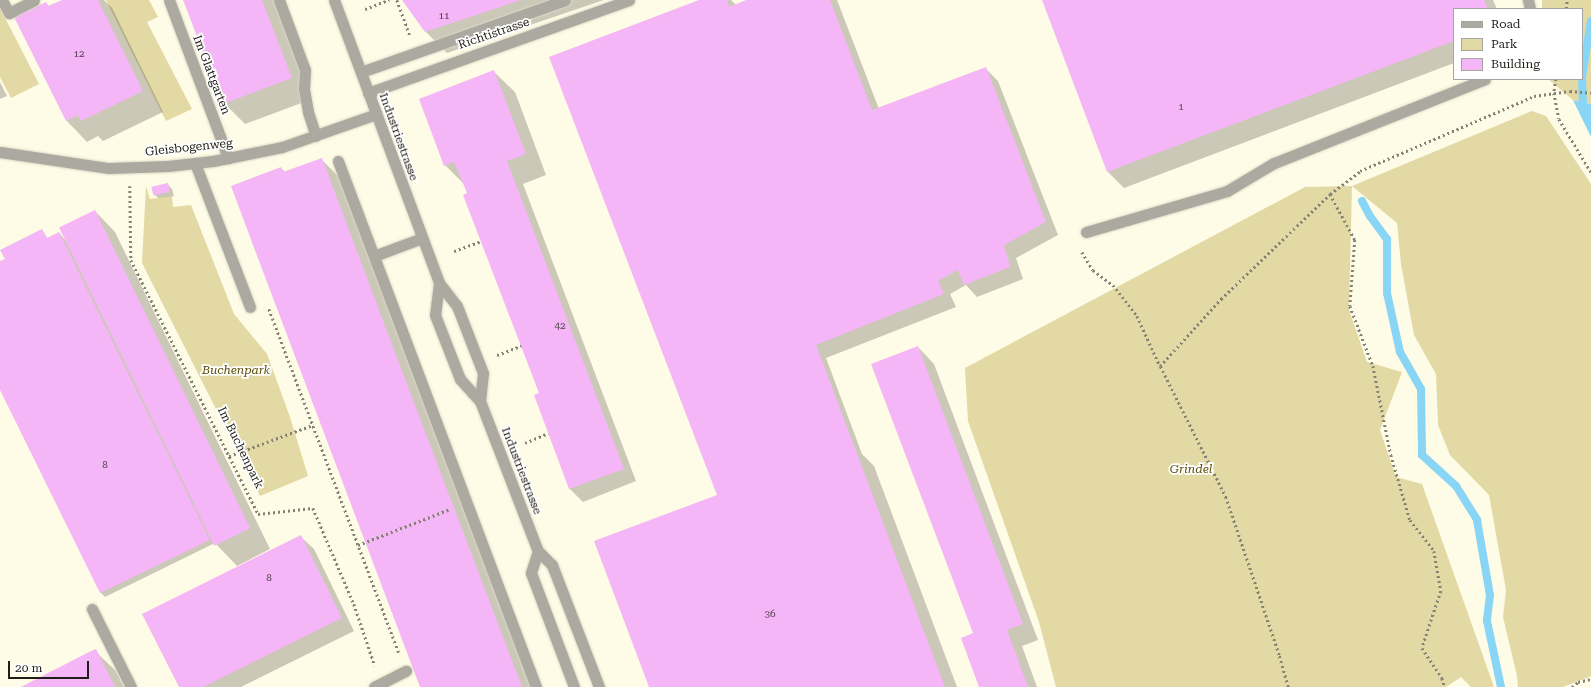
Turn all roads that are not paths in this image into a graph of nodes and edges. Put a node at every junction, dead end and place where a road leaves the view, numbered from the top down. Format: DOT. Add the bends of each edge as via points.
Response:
graph roads {
  1 [pos="2,0"];
  2 [pos="34,0"];
  3 [pos="169,0"];
  4 [pos="279,0"];
  5 [pos="334,0"];
  6 [pos="565,0"];
  7 [pos="629,0"];
  8 [pos="361,72"];
  9 [pos="1482,80"];
  10 [pos="368,93"];
  11 [pos="376,114"];
  12 [pos="316,136"];
  13 [pos="0,152"];
  14 [pos="228,158"];
  15 [pos="338,161"];
  16 [pos="195,163"];
  17 [pos="1086,232"];
  18 [pos="422,238"];
  19 [pos="374,256"];
  20 [pos="439,283"];
  21 [pos="250,307"];
  22 [pos="480,401"];
  23 [pos="538,551"];
  24 [pos="92,609"];
  25 [pos="406,672"];
  26 [pos="377,685"];
  27 [pos="131,687"];
  28 [pos="536,687"];
  29 [pos="574,687"];
  30 [pos="599,687"];
  1 -- 2 [label="street" via="8,13"];
  3 -- 14 [label="street, Im Glattgarten"];
  4 -- 12 [label="street" via="305,70 304,88"];
  5 -- 8 [label="street, Industriestrasse"];
  6 -- 8 [label="street"];
  7 -- 10 [label="street, Richtistrasse"];
  8 -- 10 [label="street, Industriestrasse"];
  9 -- 17 [label="street" via="1274,163 1227,191"];
  10 -- 11 [label="street, Industriestrasse"];
  11 -- 12 [label="street, Gleisbogenweg"];
  11 -- 18 [label="street, Industriestrasse"];
  12 -- 14 [label="street, Gleisbogenweg" via="282,147"];
  13 -- 16 [label="street, Gleisbogenweg" via="109,168"];
  14 -- 16 [label="street, Gleisbogenweg"];
  15 -- 19 [label="street"];
  16 -- 21 [label="street"];
  18 -- 19 [label="street"];
  18 -- 20 [label="street, Industriestrasse"];
  19 -- 28 [label="street"];
  20 -- 22 [label="street, Industriestrasse" via="457,306 483,373"];
  20 -- 22 [label="street, Industriestrasse" via="435,314 460,379"];
  22 -- 23 [label="street, Industriestrasse"];
  23 -- 29 [label="street" via="531,573"];
  23 -- 30 [label="street, Industriestrasse" via="552,565"];
  24 -- 27 [label="street"];
  25 -- 26 [label="street"];
}
